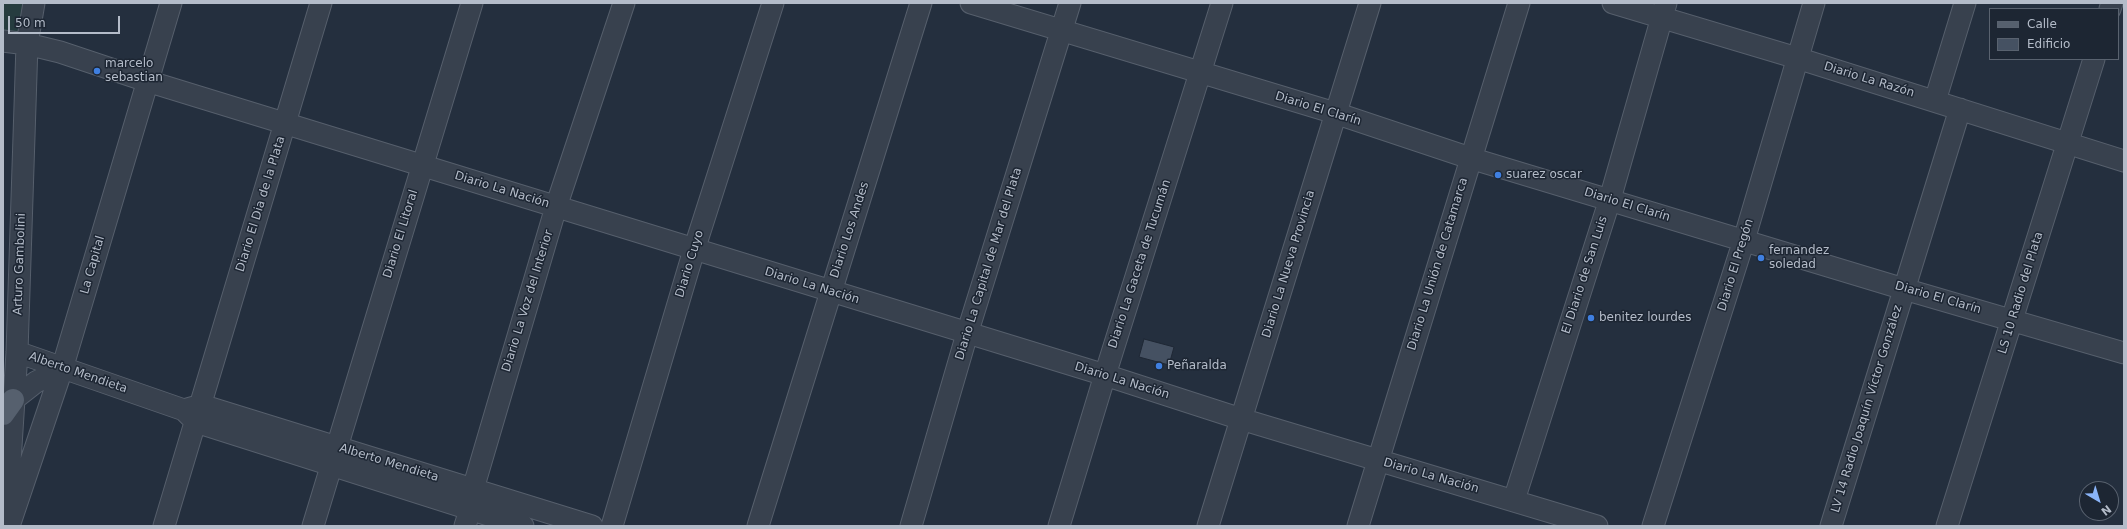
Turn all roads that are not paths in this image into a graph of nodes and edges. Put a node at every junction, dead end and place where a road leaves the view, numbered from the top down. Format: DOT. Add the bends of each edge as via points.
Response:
graph roads {
  1 [pos="34,3"];
  2 [pos="171,3"];
  3 [pos="321,3"];
  4 [pos="472,3"];
  5 [pos="624,3"];
  6 [pos="773,3"];
  7 [pos="921,3"];
  8 [pos="971,3"];
  9 [pos="1070,3"];
  10 [pos="1222,3"];
  11 [pos="1370,3"];
  12 [pos="1519,3"];
  13 [pos="1613,3"];
  14 [pos="1814,3"];
  15 [pos="1966,3"];
  16 [pos="1664,10"];
  17 [pos="1062,30"];
  18 [pos="3,41"];
  19 [pos="27,44"];
  20 [pos="1797,58"];
  21 [pos="2094,60"];
  22 [pos="1202,73"];
  23 [pos="147,81"];
  24 [pos="1935,101"];
  25 [pos="1960,109"];
  26 [pos="1335,114"];
  27 [pos="286,123"];
  28 [pos="2066,144"];
  29 [pos="1470,158"];
  30 [pos="2124,161"];
  31 [pos="422,165"];
  32 [pos="1610,199"];
  33 [pos="556,207"];
  34 [pos="1744,240"];
  35 [pos="694,250"];
  36 [pos="1904,289"];
  37 [pos="830,292"];
  38 [pos="2013,320"];
  39 [pos="967,334"];
  40 [pos="17,352"];
  41 [pos="2124,353"];
  42 [pos="62,369"];
  43 [pos="1105,375"];
  44 [pos="8,407"];
  45 [pos="194,412"];
  46 [pos="1241,419"];
  47 [pos="335,456"];
  48 [pos="1378,461"];
  49 [pos="472,489"];
  50 [pos="1514,500"];
  51 [pos="467,518"];
  52 [pos="1540,518"];
  53 [pos="6,526"];
  54 [pos="9,526"];
  55 [pos="164,526"];
  56 [pos="313,526"];
  57 [pos="523,526"];
  58 [pos="592,526"];
  59 [pos="612,526"];
  60 [pos="758,526"];
  61 [pos="911,526"];
  62 [pos="1059,526"];
  63 [pos="1208,526"];
  64 [pos="1358,526"];
  65 [pos="1597,526"];
  66 [pos="1653,526"];
  67 [pos="1831,526"];
  68 [pos="1947,526"];
  1 -- 19 [label="street, Arturo Gambolini"];
  2 -- 23 [label="street, La Capital"];
  3 -- 27 [label="street, Diario El Dia de la Plata"];
  4 -- 31 [label="street, Diario El Litoral"];
  5 -- 33 [label="street, Diario La Voz del Interior"];
  6 -- 35 [label="street, Diario Cuyo"];
  7 -- 37 [label="street, Diario Los Andes"];
  8 -- 17 [label="street, Diario El Clarín"];
  9 -- 17 [label="street, Diario La Capital de Mar del Plata"];
  10 -- 22 [label="street, Diario La Gaceta de Tucumán"];
  11 -- 26 [label="street, Diario La Nueva Provincia"];
  12 -- 29 [label="street, Diario La Unión de Catamarca"];
  13 -- 16 [label="street, Diario La Razón"];
  14 -- 20 [label="street, Diario El Pregón"];
  15 -- 24 [label="street"];
  16 -- 20 [label="street, Diario La Razón"];
  16 -- 32 [label="street, El Diario de San Luis"];
  17 -- 22 [label="street, Diario El Clarín"];
  17 -- 39 [label="street, Diario La Capital de Mar del Plata"];
  18 -- 19 [label="street, Diario La Nación"];
  19 -- 23 [label="street, Diario La Nación" via="60,52"];
  19 -- 40 [label="street, Arturo Gambolini"];
  20 -- 24 [label="street, Diario La Razón"];
  20 -- 34 [label="street, Diario El Pregón"];
  21 -- 28 [label="street, LS 10 Radio del Plata"];
  22 -- 26 [label="street, Diario El Clarín"];
  22 -- 43 [label="street, Diario La Gaceta de Tucumán"];
  23 -- 27 [label="street, Diario La Nación"];
  23 -- 42 [label="street, La Capital"];
  24 -- 25 [label="street, Diario La Razón"];
  25 -- 28 [label="street, Diario La Razón"];
  25 -- 36 [label="street, LV 14 Radio Joaquín Víctor González"];
  26 -- 29 [label="street, Diario El Clarín"];
  26 -- 46 [label="street, Diario La Nueva Provincia"];
  27 -- 31 [label="street, Diario La Nación"];
  27 -- 45 [label="street, Diario El Dia de la Plata"];
  28 -- 30 [label="street, Diario La Razón"];
  28 -- 38 [label="street, LS 10 Radio del Plata"];
  29 -- 32 [label="street, Diario El Clarín"];
  29 -- 48 [label="street, Diario La Unión de Catamarca"];
  31 -- 33 [label="street, Diario La Nación"];
  31 -- 47 [label="street, Diario El Litoral"];
  32 -- 34 [label="street, Diario El Clarín"];
  32 -- 50 [label="street, El Diario de San Luis"];
  33 -- 35 [label="street, Diario La Nación"];
  33 -- 49 [label="street, Diario La Voz del Interior"];
  34 -- 36 [label="street, Diario El Clarín"];
  34 -- 66 [label="street, Diario El Pregón"];
  35 -- 37 [label="street, Diario La Nación"];
  35 -- 59 [label="street, Diario Cuyo"];
  36 -- 38 [label="street, Diario El Clarín"];
  36 -- 67 [label="street, LV 14 Radio Joaquín Víctor González"];
  37 -- 39 [label="street, Diario La Nación"];
  37 -- 60 [label="street, Diario Los Andes"];
  38 -- 41 [label="street, Diario El Clarín"];
  38 -- 68 [label="street, LS 10 Radio del Plata"];
  39 -- 43 [label="street, Diario La Nación"];
  39 -- 61 [label="street, Diario La Capital de Mar del Plata"];
  40 -- 42 [label="street, Alberto Mendieta"];
  40 -- 44 [label="street, Arturo Gambolini"];
  42 -- 44 [label="street" via="36,382"];
  42 -- 45 [label="street, Alberto Mendieta"];
  42 -- 54 [label="street, La Capital"];
  43 -- 46 [label="street, Diario La Nación"];
  43 -- 62 [label="street, Diario La Gaceta de Tucumán"];
  44 -- 53 [label="street, Arturo Gambolini"];
  45 -- 47 [label="street, Alberto Mendieta"];
  45 -- 55 [label="street, Diario El Dia de la Plata"];
  46 -- 48 [label="street, Diario La Nación"];
  46 -- 63 [label="street, Diario La Nueva Provincia"];
  47 -- 49 [label="street, Alberto Mendieta"];
  47 -- 51 [label="street, Alberto Mendieta"];
  47 -- 56 [label="street, Diario El Litoral"];
  48 -- 50 [label="street, Diario La Nación"];
  48 -- 64 [label="street, Diario La Unión de Catamarca"];
  49 -- 51 [label="street, Diario La Voz del Interior"];
  49 -- 58 [label="street, Alberto Mendieta"];
  50 -- 52 [label="street, Diario La Nación"];
  51 -- 57 [label="street, Alberto Mendieta"];
  52 -- 65 [label="street, Diario La Nación"];
}
